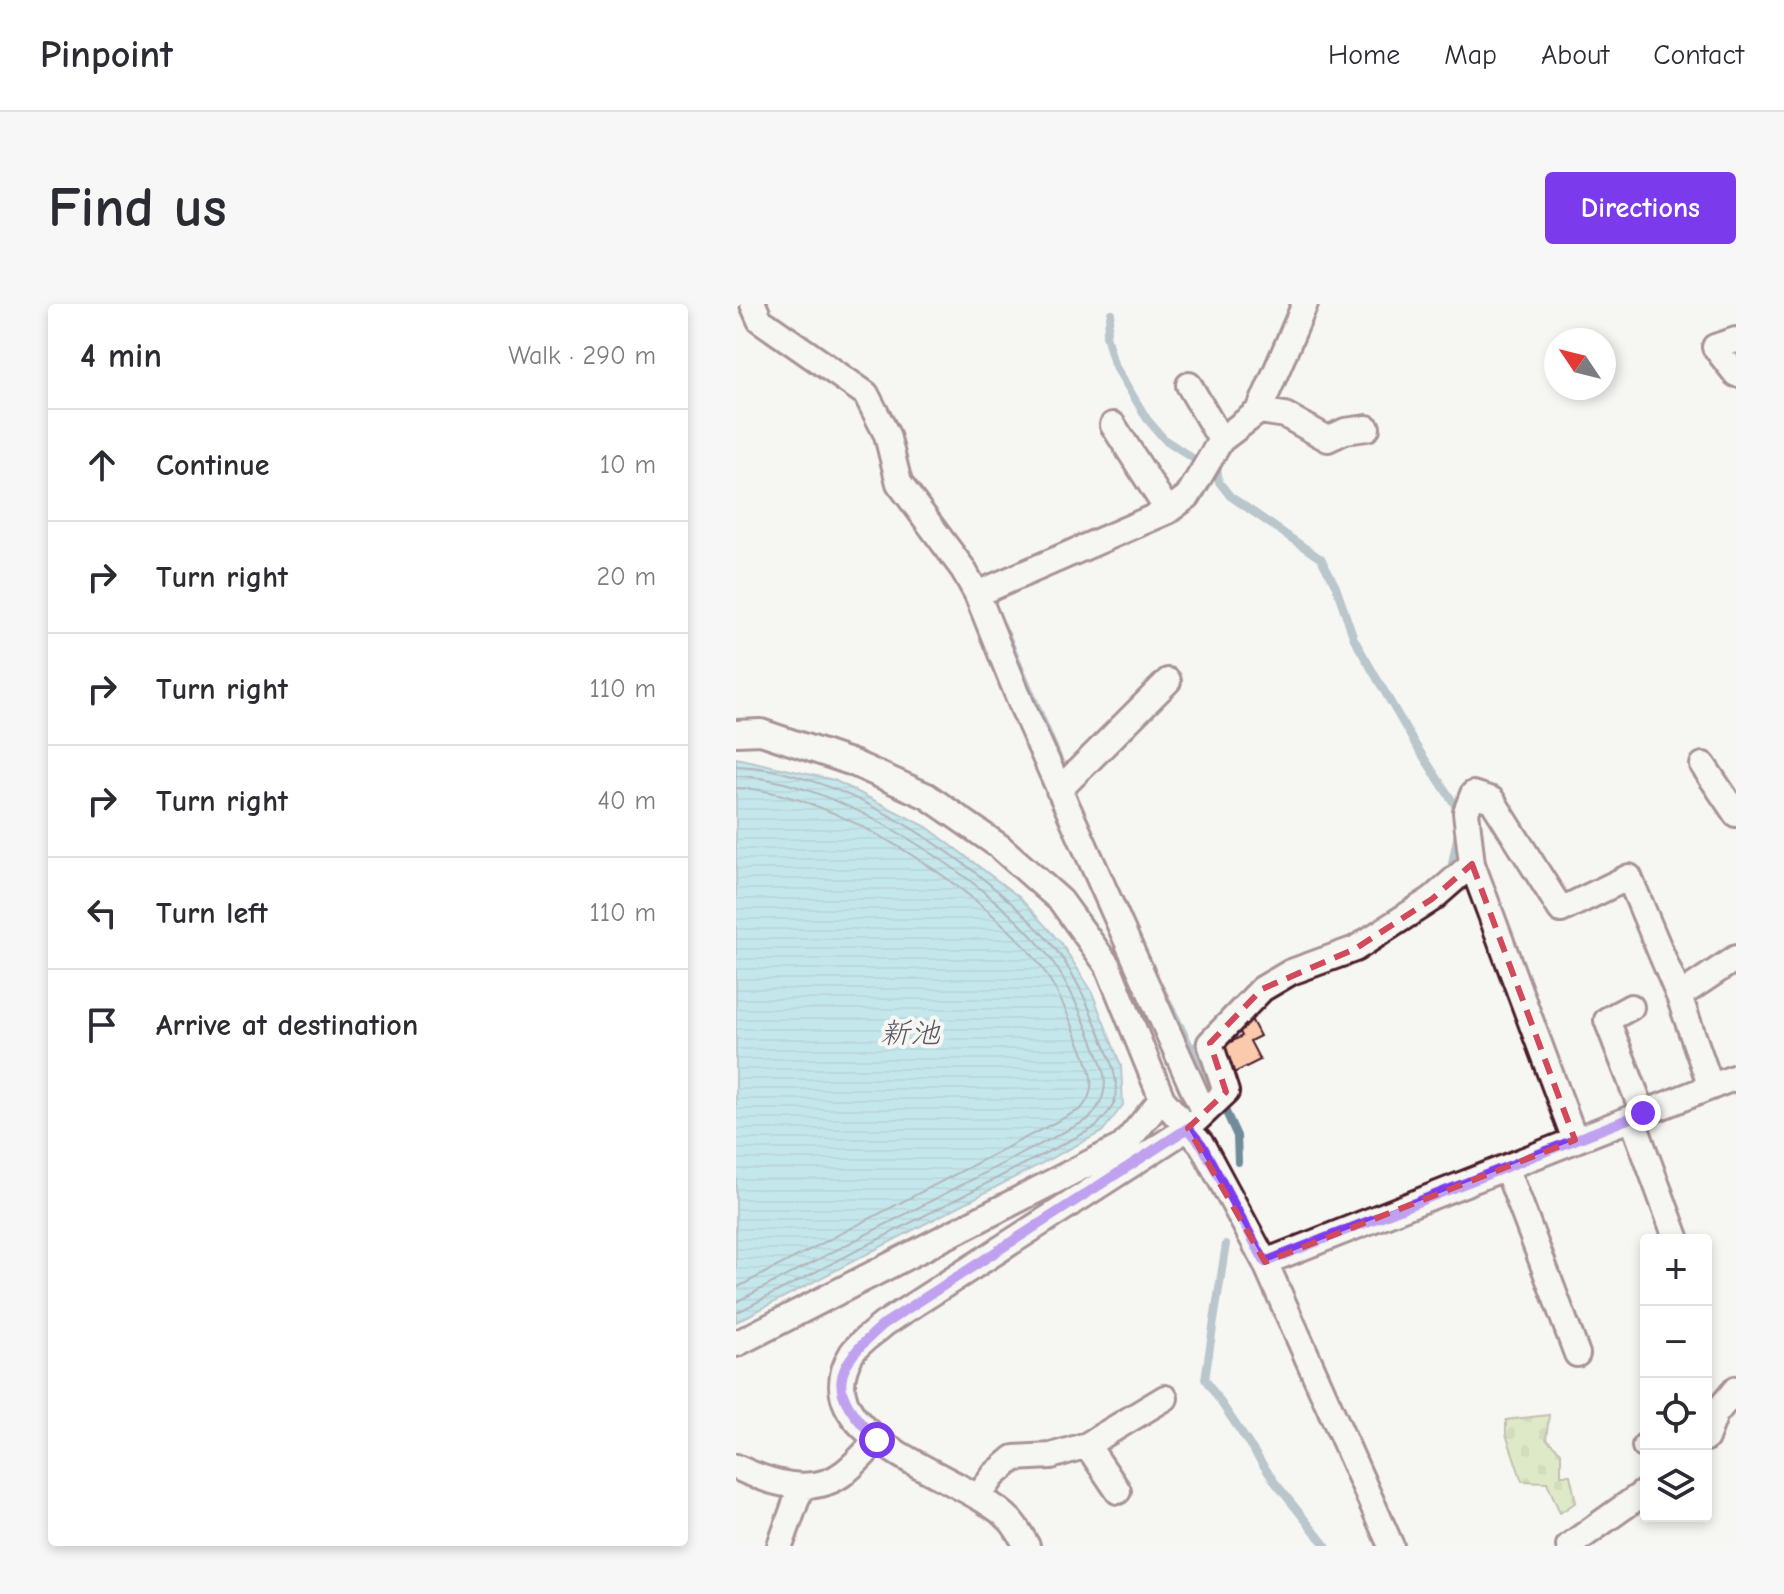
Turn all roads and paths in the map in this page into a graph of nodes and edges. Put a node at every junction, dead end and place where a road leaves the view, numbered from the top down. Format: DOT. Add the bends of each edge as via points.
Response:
graph roads {
  1 [pos="753,304"];
  2 [pos="1305,304"];
  3 [pos="1736,340"];
  4 [pos="1736,374"];
  5 [pos="1189,385"];
  6 [pos="1259,411"];
  7 [pos="1113,425"];
  8 [pos="1367,428"];
  9 [pos="1221,440"];
  10 [pos="1168,511"];
  11 [pos="977,594"];
  12 [pos="1168,681"];
  13 [pos="736,733"];
  14 [pos="1703,765"];
  15 [pos="1059,790"];
  16 [pos="1736,814"];
  17 [pos="1472,864"];
  18 [pos="1736,958"];
  19 [pos="1679,996"];
  20 [pos="1631,1007"];
  21 [pos="1736,1077"];
  22 [pos="1711,1087"];
  23 [pos="1162,1099"];
  24 [pos="1638,1116"];
  25 [pos="1196,1120"];
  26 [pos="1575,1140"];
  27 [pos="1507,1169"];
  28 [pos="1675,1234"];
  29 [pos="1265,1262"];
  30 [pos="736,1344"];
  31 [pos="1577,1354"];
  32 [pos="1736,1389"];
  33 [pos="1165,1398"];
  34 [pos="1712,1414"];
  35 [pos="877,1440"];
  36 [pos="1087,1445"];
  37 [pos="736,1467"];
  38 [pos="801,1487"];
  39 [pos="1118,1491"];
  40 [pos="1640,1495"];
  41 [pos="978,1497"];
  42 [pos="780,1546"];
  43 [pos="1027,1546"];
  44 [pos="1391,1546"];
  45 [pos="1569,1546"];
  1 -- 11 [label="street" via="760,320 866,394 887,435 899,483"];
  2 -- 6 [label="street"];
  3 -- 4 [label="street" via="1715,347"];
  5 -- 9 [label="street"];
  6 -- 8 [label="street" via="1285,415 1328,439"];
  6 -- 9 [label="street"];
  7 -- 10 [label="street"];
  9 -- 10 [label="street" via="1188,496"];
  10 -- 11 [label="street"];
  11 -- 15 [label="street"];
  12 -- 15 [label="street"];
  13 -- 23 [label="street" via="761,732 853,763 927,796 999,846 1061,901 1108,966"];
  14 -- 16 [label="street"];
  15 -- 25 [label="street"];
  17 -- 19 [label="street" via="1466,812 1473,794 1492,800 1561,910 1629,877"];
  17 -- 25 [label="street" via="1432,899 1355,949 1291,972 1262,989 1210,1043 1226,1092"];
  17 -- 26 [label="street"];
  18 -- 19 [label="street"];
  19 -- 22 [label="street"];
  20 -- 24 [label="street" via="1607,1020"];
  21 -- 22 [label="street"];
  22 -- 24 [label="street"];
  23 -- 25 [label="street"];
  23 -- 30 [label="street" via="1123,1146"];
  24 -- 26 [label="street"];
  24 -- 28 [label="street"];
  25 -- 29 [label="street" via="1202,1145"];
  25 -- 35 [label="street" via="884,1324 853,1351 841,1380 847,1411"];
  26 -- 27 [label="street"];
  27 -- 29 [label="street"];
  27 -- 31 [label="street"];
  29 -- 44 [label="street"];
  32 -- 34 [label="street"];
  33 -- 36 [label="street"];
  35 -- 38 [label="street" via="843,1475"];
  35 -- 41 [label="street"];
  36 -- 39 [label="street"];
  36 -- 41 [label="street" via="1051,1456 1014,1458"];
  37 -- 38 [label="street"];
  38 -- 42 [label="street"];
  40 -- 45 [label="street"];
  41 -- 43 [label="street" via="1010,1520"];
}
